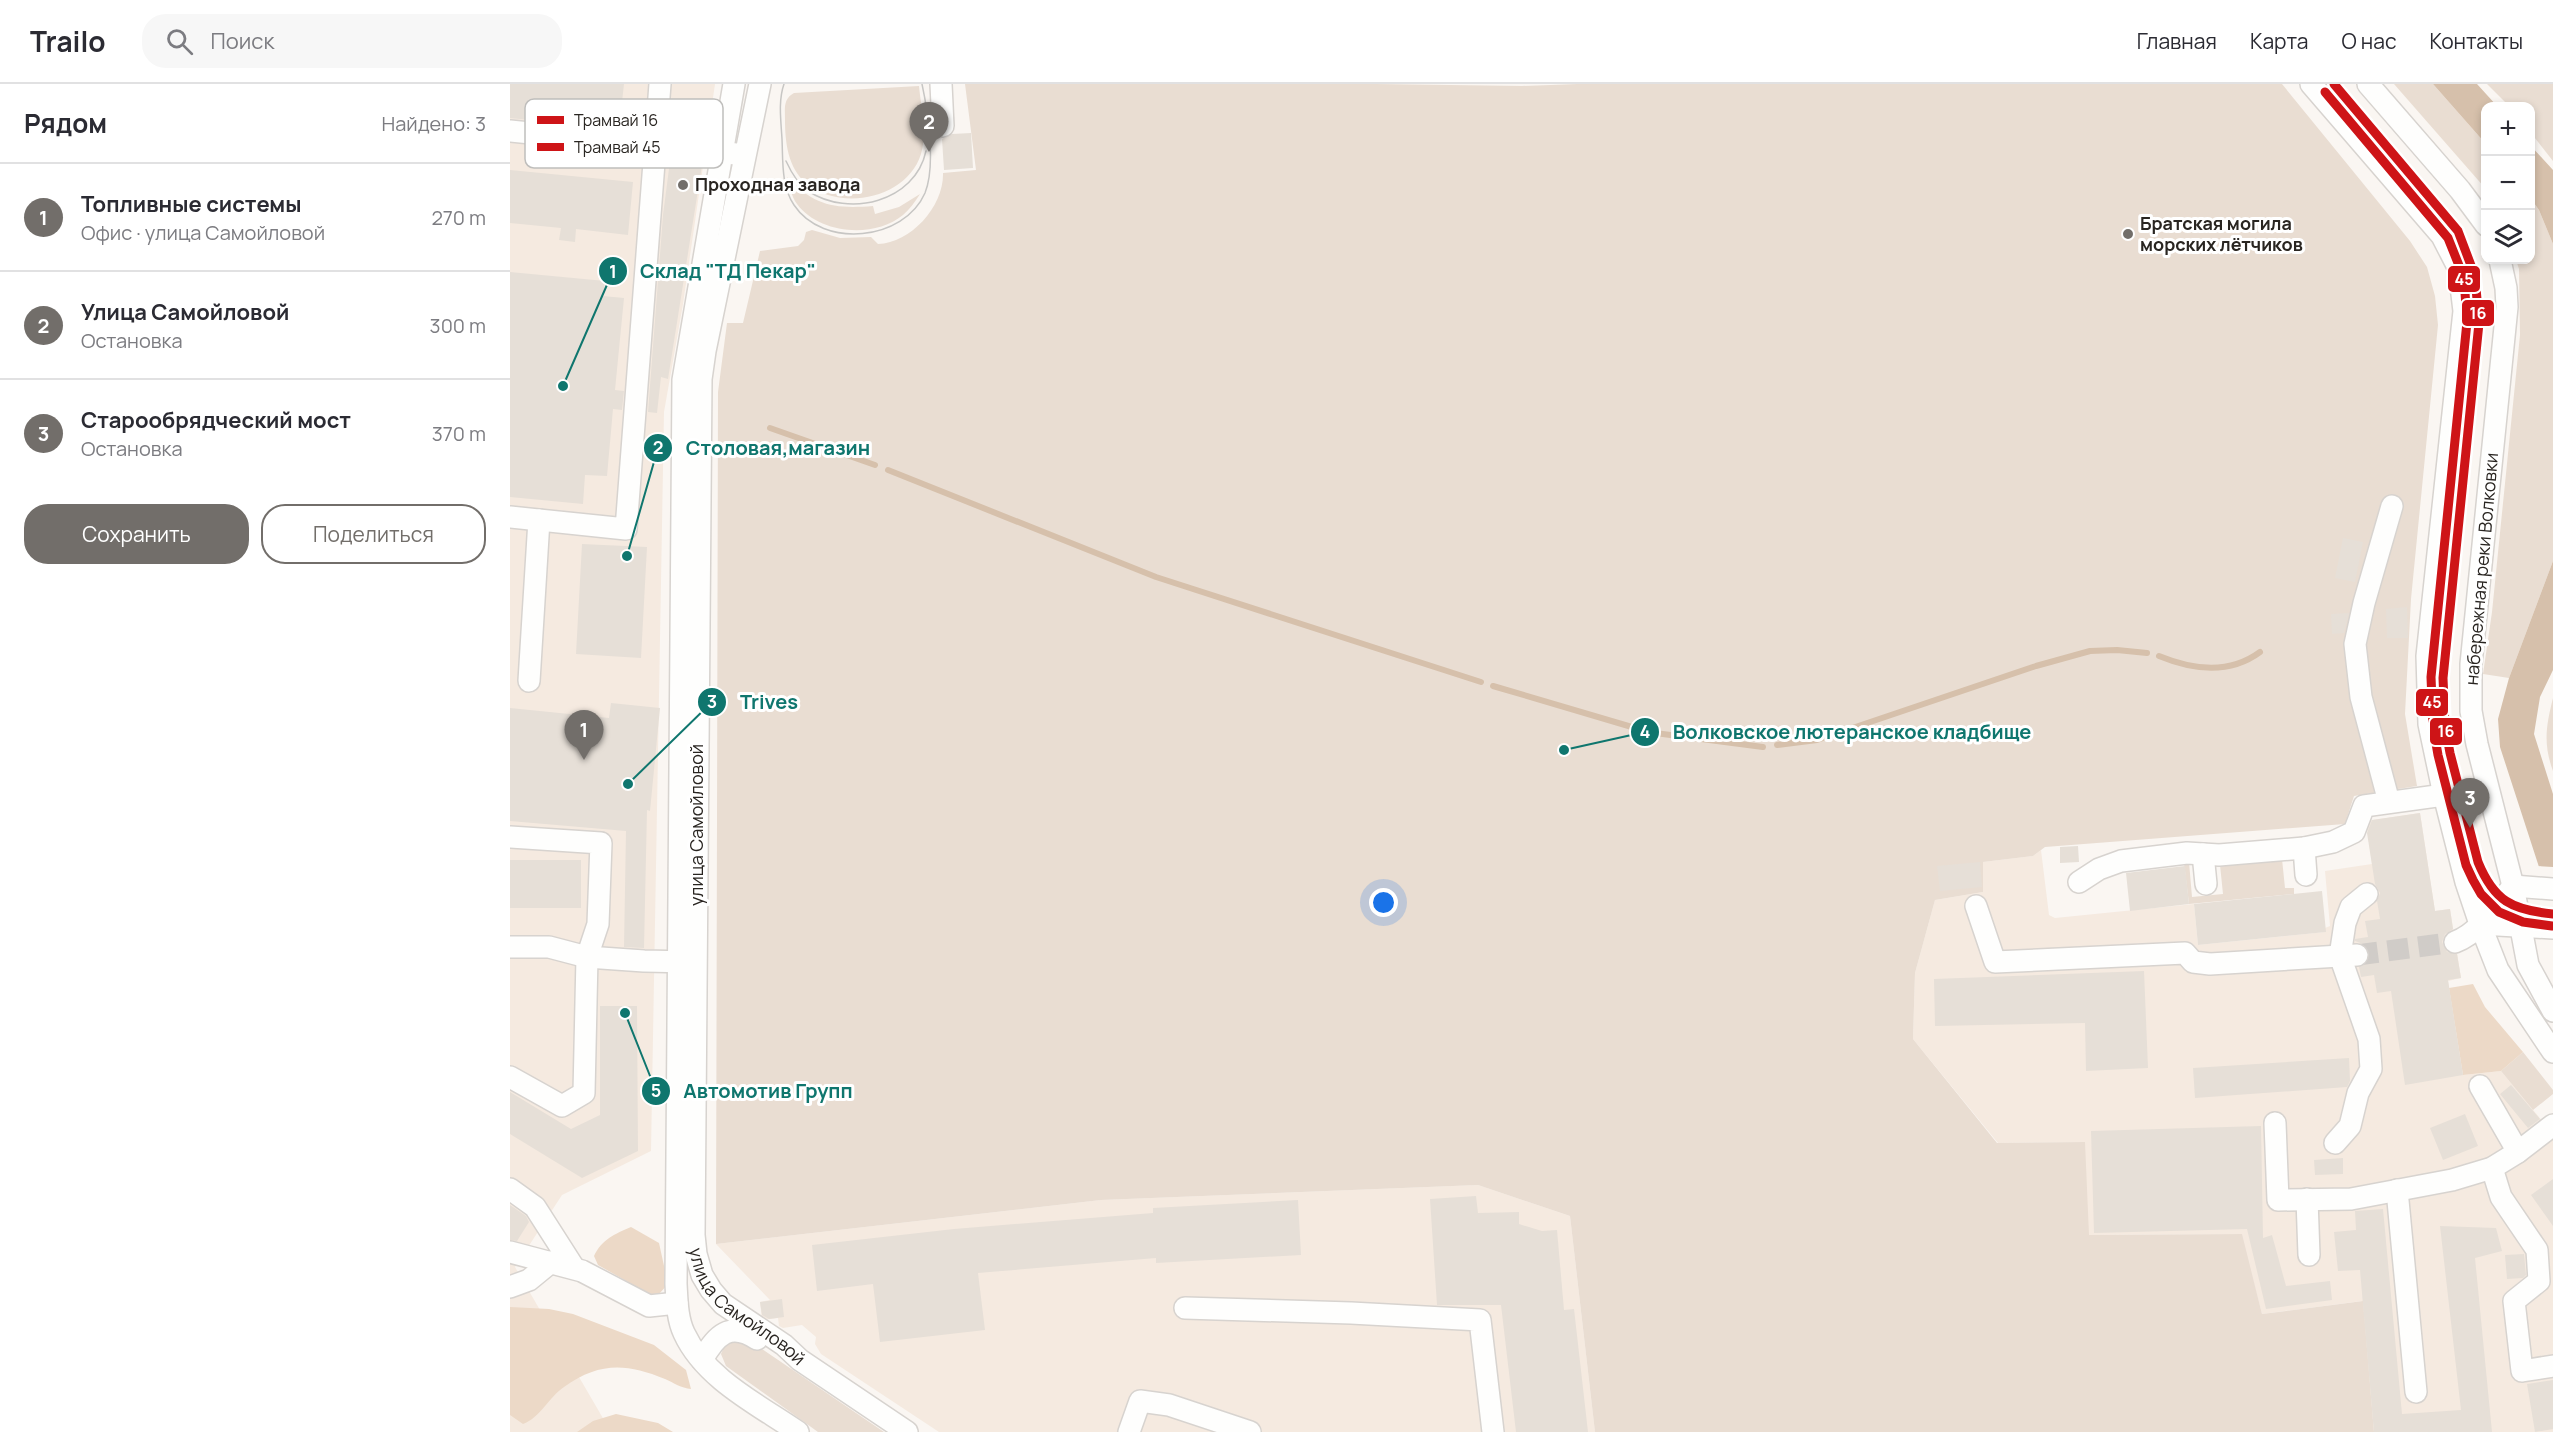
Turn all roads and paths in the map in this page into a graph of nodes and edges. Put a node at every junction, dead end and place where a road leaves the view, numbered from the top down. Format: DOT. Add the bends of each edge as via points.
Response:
graph roads {
  1 [pos="660,84"];
  2 [pos="734,84"];
  3 [pos="760,84"];
  4 [pos="941,84"];
  5 [pos="2311,84"];
  6 [pos="2368,84"];
  7 [pos="658,99"];
  8 [pos="943,126"];
  9 [pos="510,131"];
  10 [pos="525,132"];
  11 [pos="723,146"];
  12 [pos="723,152"];
  13 [pos="745,156"];
  14 [pos="652,168"];
  15 [pos="719,168"];
  16 [pos="2481,218"];
  17 [pos="2501,264"];
  18 [pos="2392,506"];
  19 [pos="510,517"];
  20 [pos="540,520"];
  21 [pos="530,681"];
  22 [pos="2444,795"];
  23 [pos="2389,802"];
  24 [pos="510,837"];
  25 [pos="2304,848"];
  26 [pos="2203,854"];
  27 [pos="2306,875"];
  28 [pos="2079,882"];
  29 [pos="2206,884"];
  30 [pos="2513,886"];
  31 [pos="2547,888"];
  32 [pos="2367,894"];
  33 [pos="1976,906"];
  34 [pos="2480,924"];
  35 [pos="2520,927"];
  36 [pos="2553,928"];
  37 [pos="2455,942"];
  38 [pos="510,947"];
  39 [pos="2349,956"];
  40 [pos="587,957"];
  41 [pos="687,962"];
  42 [pos="2553,1011"];
  43 [pos="2553,1052"];
  44 [pos="510,1077"];
  45 [pos="2480,1086"];
  46 [pos="2275,1123"];
  47 [pos="2553,1125"];
  48 [pos="2335,1143"];
  49 [pos="2518,1152"];
  50 [pos="2492,1168"];
  51 [pos="510,1190"];
  52 [pos="2397,1190"];
  53 [pos="2307,1199"];
  54 [pos="510,1252"];
  55 [pos="2309,1255"];
  56 [pos="551,1262"];
  57 [pos="573,1268"];
  58 [pos="510,1287"];
  59 [pos="677,1303"];
  60 [pos="1185,1308"];
  61 [pos="702,1360"];
  62 [pos="800,1360"];
  63 [pos="2553,1366"];
  64 [pos="2416,1392"];
  65 [pos="798,1432"];
  66 [pos="907,1432"];
  67 [pos="1129,1432"];
  68 [pos="1250,1432"];
  69 [pos="1493,1432"];
  1 -- 7 [label="street"];
  2 -- 11 [label="street, улица Самойловой"];
  3 -- 13 [label="street, улица Самойловой"];
  4 -- 8 [label="street"];
  5 -- 22 [label="street" via="2442,236 2462,281 2464,311 2427,656 2427,704"];
  6 -- 16 [label="street"];
  9 -- 10 [label="street"];
  12 -- 13 [label="street"];
  13 -- 41 [label="street, улица Самойловой" via="701,379"];
  14 -- 20 [label="street" via="626,529"];
  15 -- 41 [label="street, улица Самойловой" via="683,380"];
  17 -- 30 [label="street, набережная реки Волковки" via="2506,288 2505,330 2469,686 2477,744"];
  18 -- 23 [label="street" via="2355,644 2361,697"];
  19 -- 20 [label="street"];
  20 -- 21 [label="street"];
  22 -- 23 [label="street"];
  22 -- 34 [label="street"];
  23 -- 25 [label="street" via="2364,806 2354,832 2333,843"];
  24 -- 40 [label="street" via="601,843 598,924"];
  25 -- 26 [label="street"];
  25 -- 27 [label="street"];
  26 -- 28 [label="street" via="2121,861"];
  26 -- 29 [label="street"];
  30 -- 31 [label="street"];
  30 -- 34 [label="street"];
  30 -- 35 [label="street, набережная реки Волковки"];
  32 -- 39 [label="street" via="2351,907 2345,923"];
  33 -- 39 [label="street" via="1995,963 2185,953 2193,962 2210,964"];
  34 -- 35 [label="street"];
  34 -- 37 [label="street"];
  34 -- 43 [label="street" via="2498,970"];
  35 -- 36 [label="street"];
  35 -- 42 [label="street, набережная реки Волковки" via="2528,965"];
  38 -- 40 [label="street" via="549,947"];
  39 -- 48 [label="street" via="2369,1039 2371,1069 2358,1093 2350,1126"];
  40 -- 41 [label="street"];
  40 -- 44 [label="street" via="584,1094 562,1106"];
  41 -- 59 [label="street, улица Самойловой"];
  41 -- 62 [label="street, улица Самойловой" via="696,1254 702,1275 723,1304"];
  45 -- 49 [label="street"];
  46 -- 53 [label="street" via="2278,1200"];
  47 -- 49 [label="street"];
  49 -- 50 [label="street"];
  50 -- 52 [label="street"];
  50 -- 63 [label="street" via="2500,1197 2537,1250 2539,1281 2514,1301 2522,1371"];
  51 -- 57 [label="street" via="535,1208"];
  52 -- 53 [label="street" via="2351,1199"];
  52 -- 64 [label="street"];
  53 -- 55 [label="street"];
  54 -- 56 [label="street"];
  56 -- 57 [label="street"];
  56 -- 58 [label="street" via="529,1280"];
  57 -- 59 [label="street" via="649,1306"];
  59 -- 61 [label="street, улица Самойловой" via="684,1333"];
  60 -- 69 [label="street" via="1480,1320"];
  61 -- 62 [label="street" via="715,1341 738,1330 778,1353"];
  61 -- 65 [label="street, улица Самойловой" via="731,1386"];
  62 -- 66 [label="street, улица Самойловой"];
  67 -- 68 [label="street" via="1140,1401 1169,1405"];
}
